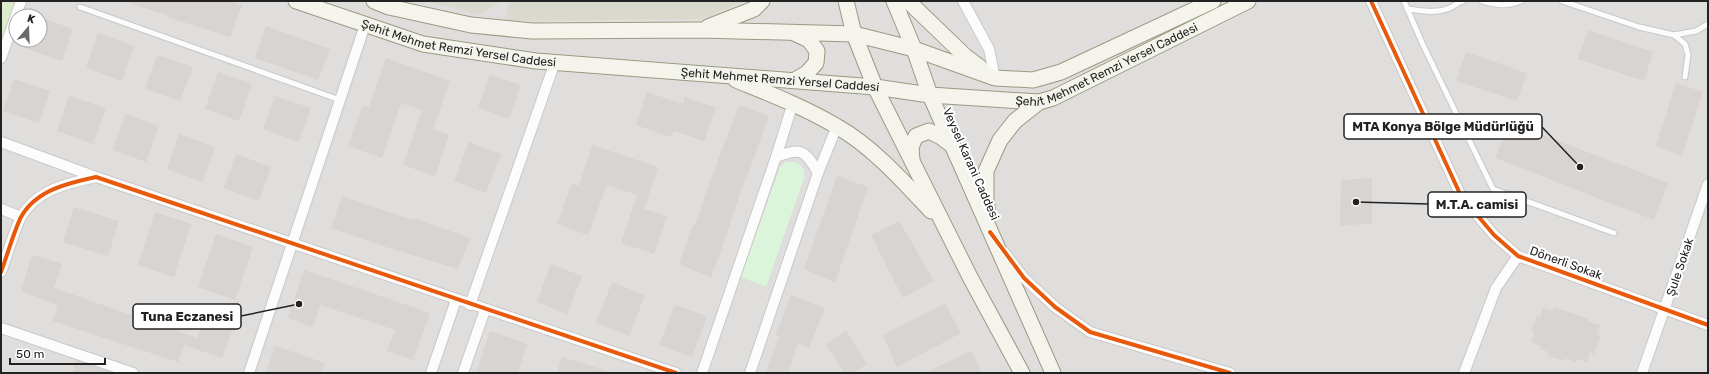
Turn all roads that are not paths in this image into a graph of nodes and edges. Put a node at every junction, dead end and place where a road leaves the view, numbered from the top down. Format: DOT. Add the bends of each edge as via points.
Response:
graph roads {
  1 [pos="21,1"];
  2 [pos="296,1"];
  3 [pos="374,1"];
  4 [pos="762,1"];
  5 [pos="846,1"];
  6 [pos="894,1"];
  7 [pos="908,1"];
  8 [pos="963,1"];
  9 [pos="1213,1"];
  10 [pos="1248,1"];
  11 [pos="1371,1"];
  12 [pos="1404,1"];
  13 [pos="1463,1"];
  14 [pos="1482,1"];
  15 [pos="1521,1"];
  16 [pos="1562,1"];
  17 [pos="80,7"];
  18 [pos="1407,9"];
  19 [pos="1708,24"];
  20 [pos="365,25"];
  21 [pos="701,30"];
  22 [pos="793,32"];
  23 [pos="854,34"];
  24 [pos="1674,35"];
  25 [pos="914,50"];
  26 [pos="1,58"];
  27 [pos="555,62"];
  28 [pos="726,76"];
  29 [pos="1685,77"];
  30 [pos="995,78"];
  31 [pos="795,80"];
  32 [pos="876,87"];
  33 [pos="930,96"];
  34 [pos="340,100"];
  35 [pos="1039,102"];
  36 [pos="793,103"];
  37 [pos="837,126"];
  38 [pos="1,142"];
  39 [pos="954,147"];
  40 [pos="776,157"];
  41 [pos="912,161"];
  42 [pos="818,173"];
  43 [pos="96,177"];
  44 [pos="1708,184"];
  45 [pos="1,209"];
  46 [pos="22,216"];
  47 [pos="942,222"];
  48 [pos="990,232"];
  49 [pos="1614,233"];
  50 [pos="291,244"];
  51 [pos="1518,256"];
  52 [pos="1,272"];
  53 [pos="456,300"];
  54 [pos="470,305"];
  55 [pos="485,310"];
  56 [pos="1665,310"];
  57 [pos="1708,325"];
  58 [pos="1,328"];
  59 [pos="1210,370"];
  60 [pos="133,373"];
  61 [pos="249,373"];
  62 [pos="431,373"];
  63 [pos="463,373"];
  64 [pos="676,373"];
  65 [pos="702,373"];
  66 [pos="750,373"];
  67 [pos="1022,373"];
  68 [pos="1053,373"];
  69 [pos="1230,373"];
  70 [pos="1464,373"];
  71 [pos="1642,373"];
  1 -- 26 [label="street"];
  2 -- 20 [label="main road, Şehit Mehmet Remzi Yersel Caddesi"];
  3 -- 21 [label="main road, Şehit Mehmet Remzi Yersel Caddesi" via="471,25 532,31"];
  4 -- 21 [label="main road" via="754,9"];
  5 -- 23 [label="main road"];
  6 -- 25 [label="main road, Veysel Karani Caddesi"];
  7 -- 30 [label="main road" via="965,56"];
  8 -- 30 [label="street" via="989,49"];
  9 -- 30 [label="main road, Şehit Mehmet Remzi Yersel Caddesi" via="1061,72 1033,80"];
  10 -- 35 [label="main road, Şehit Mehmet Remzi Yersel Caddesi" via="1053,98"];
  11 -- 51 [label="street, Dönerli Sokak" via="1461,196 1494,236"];
  12 -- 18 [label="lane"];
  13 -- 18 [label="lane" via="1435,13"];
  14 -- 15 [label="lane" via="1495,5 1510,5"];
  16 -- 24 [label="lane" via="1639,27"];
  17 -- 34 [label="lane"];
  18 -- 49 [label="lane" via="1493,189"];
  19 -- 24 [label="lane" via="1696,30"];
  20 -- 27 [label="main road, Şehit Mehmet Remzi Yersel Caddesi" via="423,44"];
  20 -- 34 [label="street"];
  21 -- 22 [label="main road, Şehit Mehmet Remzi Yersel Caddesi"];
  22 -- 23 [label="main road, Şehit Mehmet Remzi Yersel Caddesi"];
  22 -- 31 [label="main road" via="809,40 816,50 816,62 807,73"];
  23 -- 25 [label="main road, Şehit Mehmet Remzi Yersel Caddesi"];
  23 -- 32 [label="main road"];
  24 -- 29 [label="lane" via="1685,44 1688,55"];
  25 -- 30 [label="main road, Şehit Mehmet Remzi Yersel Caddesi"];
  25 -- 33 [label="main road, Veysel Karani Caddesi"];
  27 -- 28 [label="main road, Şehit Mehmet Remzi Yersel Caddesi"];
  27 -- 54 [label="street"];
  28 -- 31 [label="main road, Şehit Mehmet Remzi Yersel Caddesi"];
  28 -- 36 [label="main road"];
  31 -- 32 [label="main road, Şehit Mehmet Remzi Yersel Caddesi"];
  32 -- 33 [label="main road, Şehit Mehmet Remzi Yersel Caddesi"];
  32 -- 41 [label="main road"];
  33 -- 35 [label="main road, Şehit Mehmet Remzi Yersel Caddesi"];
  33 -- 39 [label="main road, Veysel Karani Caddesi"];
  34 -- 50 [label="street"];
  35 -- 48 [label="main road" via="1015,121 1000,140 986,171"];
  36 -- 37 [label="main road"];
  36 -- 40 [label="street"];
  37 -- 42 [label="street"];
  37 -- 47 [label="main road" via="882,159"];
  38 -- 43 [label="street"];
  39 -- 41 [label="main road" via="929,131 916,136 911,147"];
  39 -- 48 [label="main road, Veysel Karani Caddesi"];
  40 -- 42 [label="street" via="791,151 801,152 810,158"];
  40 -- 65 [label="street"];
  41 -- 47 [label="main road"];
  42 -- 66 [label="street"];
  43 -- 46 [label="street" via="64,184 36,198"];
  43 -- 50 [label="street"];
  44 -- 56 [label="street, Şule Sokak"];
  45 -- 46 [label="street"];
  46 -- 52 [label="street"];
  47 -- 67 [label="main road"];
  48 -- 59 [label="street" via="1024,278 1055,307 1090,332"];
  48 -- 68 [label="main road, Veysel Karani Caddesi"];
  50 -- 53 [label="street"];
  50 -- 61 [label="street"];
  51 -- 56 [label="street, Dönerli Sokak"];
  51 -- 70 [label="street" via="1496,288"];
  53 -- 54 [label="street"];
  53 -- 62 [label="street"];
  54 -- 55 [label="street"];
  55 -- 63 [label="street"];
  55 -- 64 [label="street"];
  56 -- 57 [label="street, Dönerli Sokak"];
  56 -- 71 [label="street, Şule Sokak"];
  58 -- 60 [label="street"];
  59 -- 69 [label="street"];
}
